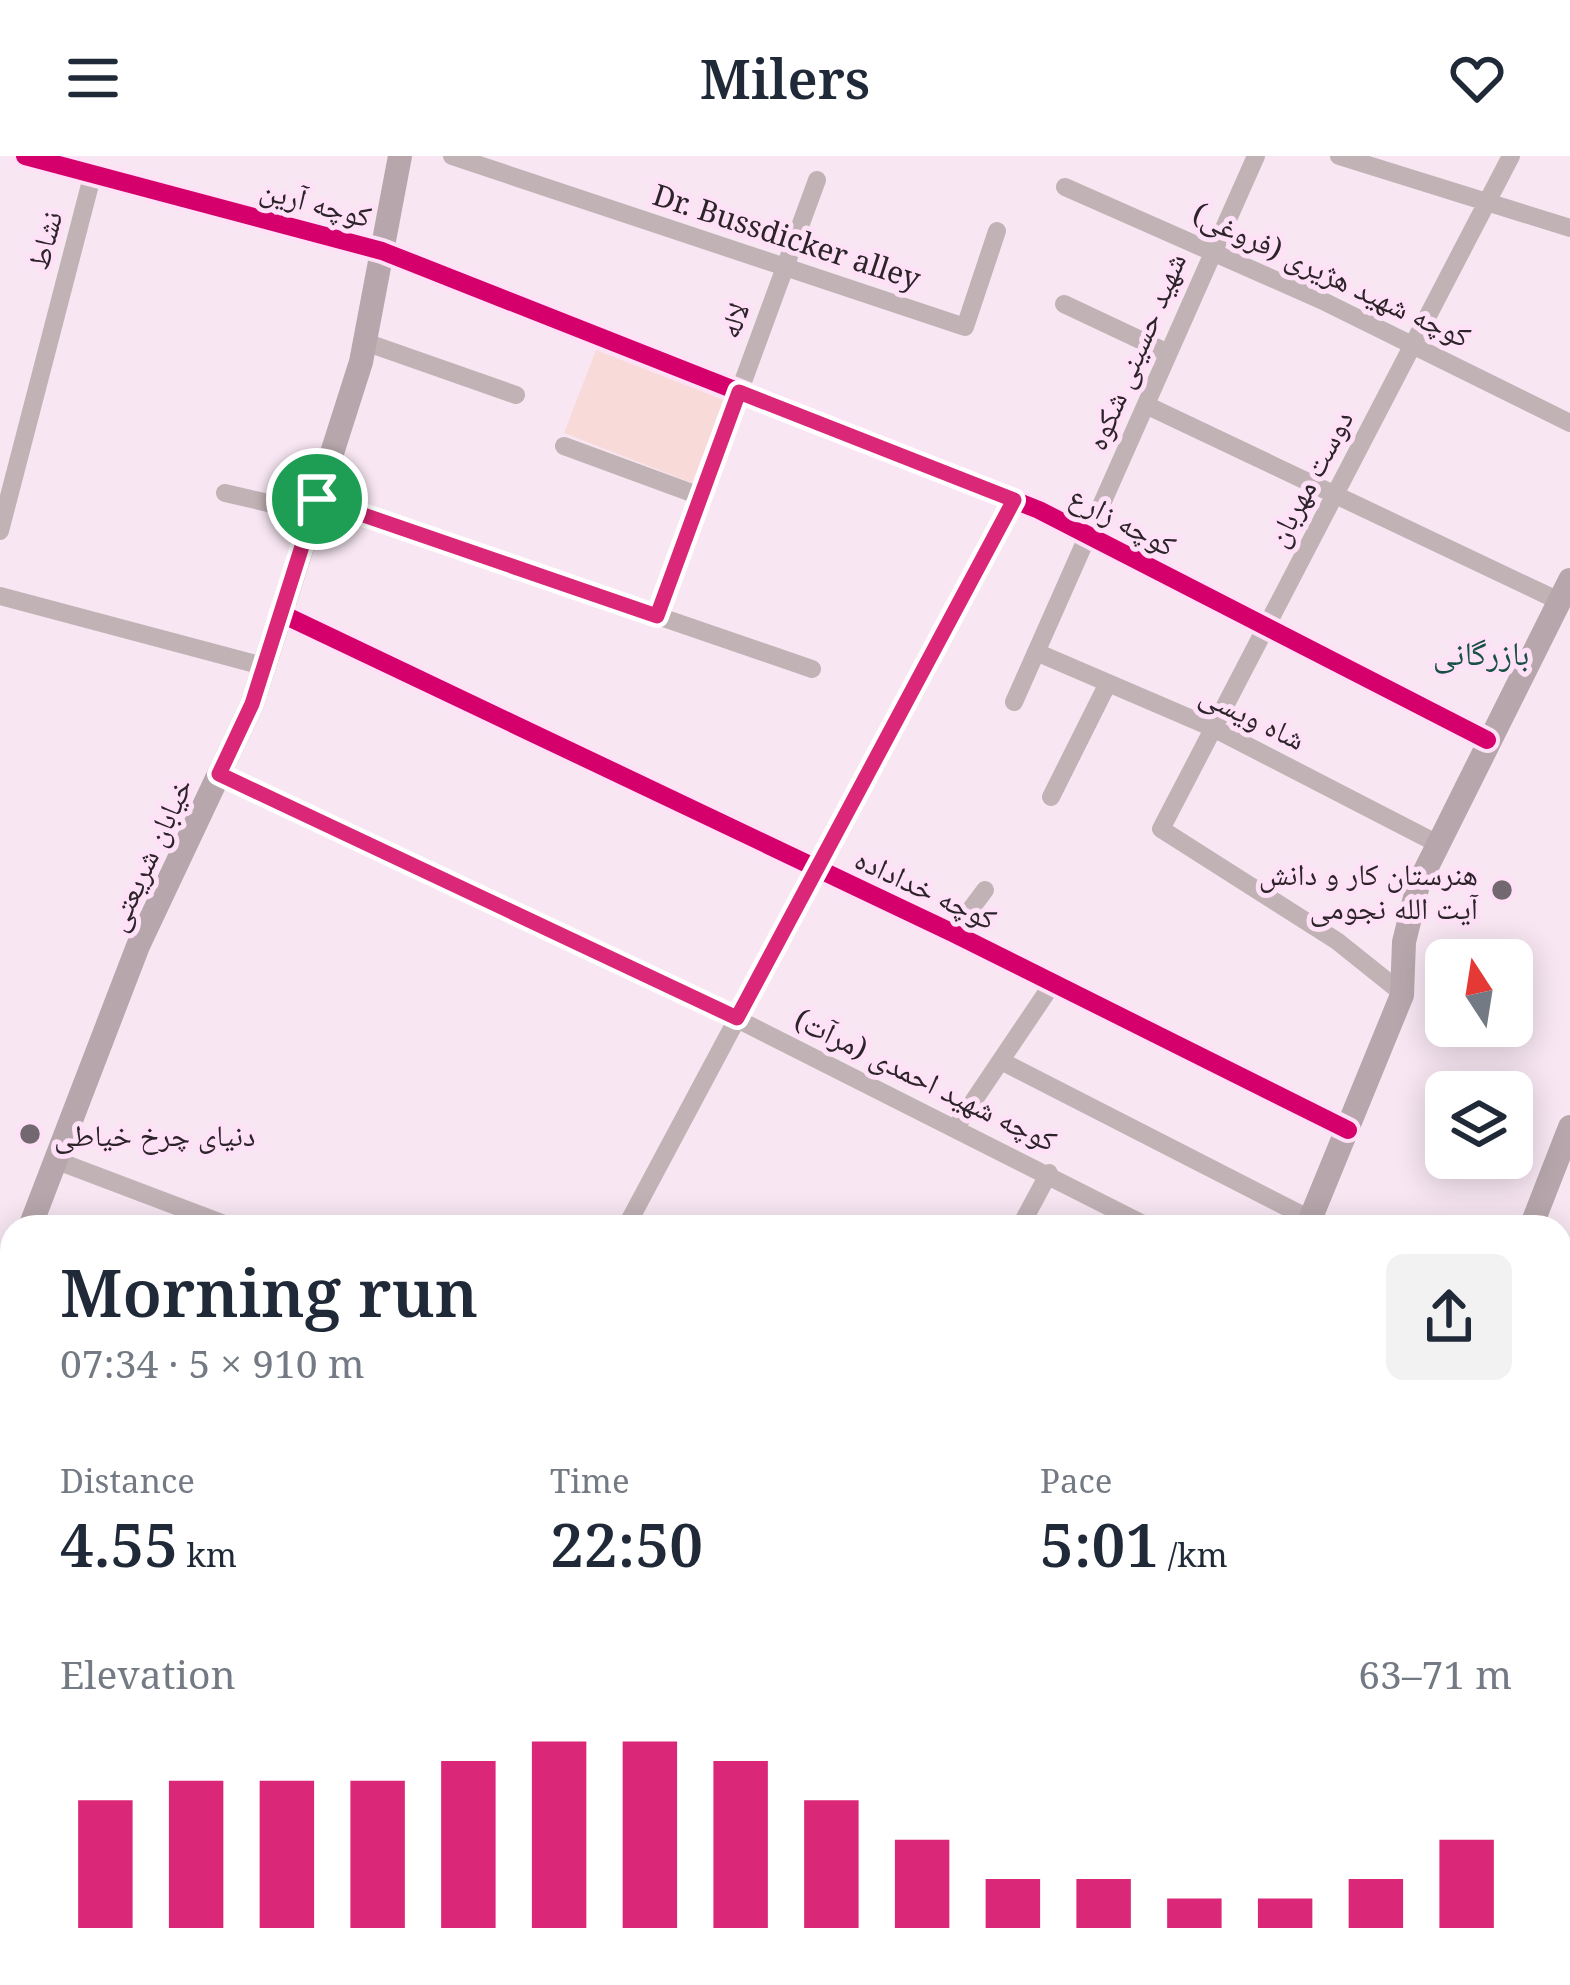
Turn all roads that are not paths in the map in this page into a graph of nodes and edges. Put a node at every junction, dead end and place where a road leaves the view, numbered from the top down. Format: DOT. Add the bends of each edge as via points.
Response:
graph roads {
  1 [pos="25,156"];
  2 [pos="400,156"];
  3 [pos="452,156"];
  4 [pos="1256,156"];
  5 [pos="1339,156"];
  6 [pos="1511,156"];
  7 [pos="93,173"];
  8 [pos="817,180"];
  9 [pos="1065,187"];
  10 [pos="1489,198"];
  11 [pos="1570,228"];
  12 [pos="997,231"];
  13 [pos="1211,249"];
  14 [pos="382,250"];
  15 [pos="785,267"];
  16 [pos="1064,304"];
  17 [pos="365,342"];
  18 [pos="1413,344"];
  19 [pos="1168,353"];
  20 [pos="739,392"];
  21 [pos="516,395"];
  22 [pos="1146,405"];
  23 [pos="1570,423"];
  24 [pos="565,446"];
  25 [pos="1336,492"];
  26 [pos="225,493"];
  27 [pos="700,496"];
  28 [pos="1014,500"];
  29 [pos="315,506"];
  30 [pos="0,531"];
  31 [pos="1088,535"];
  32 [pos="1564,590"];
  33 [pos="0,596"];
  34 [pos="280,614"];
  35 [pos="657,616"];
  36 [pos="1265,628"];
  37 [pos="1036,652"];
  38 [pos="263,666"];
  39 [pos="812,670"];
  40 [pos="1108,683"];
  41 [pos="1014,701"];
  42 [pos="1213,728"];
  43 [pos="1487,740"];
  44 [pos="219,774"];
  45 [pos="1051,797"];
  46 [pos="1438,844"];
  47 [pos="816,870"];
  48 [pos="985,890"];
  49 [pos="953,933"];
  50 [pos="1053,982"];
  51 [pos="1402,993"];
  52 [pos="737,1018"];
  53 [pos="1001,1061"];
  54 [pos="956,1127"];
  55 [pos="1570,1127"];
  56 [pos="1348,1130"];
  57 [pos="55,1160"];
  58 [pos="1049,1173"];
  59 [pos="34,1215"];
  60 [pos="200,1215"];
  61 [pos="632,1215"];
  62 [pos="1026,1215"];
  63 [pos="1127,1215"];
  64 [pos="1294,1215"];
  65 [pos="1312,1215"];
  66 [pos="1539,1215"];
  1 -- 7 [label="street, کوچه آرین"];
  2 -- 14 [label="main road, خیابان شریعتی"];
  3 -- 15 [label="street, Dr. Bussdicker alley"];
  4 -- 13 [label="street, شهید حسینی شکوه"];
  5 -- 10 [label="street"];
  6 -- 10 [label="street, دوست مهربان"];
  7 -- 14 [label="street, کوچه آرین"];
  7 -- 30 [label="street, نشاط"];
  8 -- 15 [label="street, لاله"];
  9 -- 13 [label="street, کوچه شهید هژیری (فروغی)"];
  10 -- 11 [label="street"];
  10 -- 18 [label="street, دوست مهربان"];
  12 -- 15 [label="street, Dr. Bussdicker alley" via="965,327"];
  13 -- 18 [label="street, کوچه شهید هژیری (فروغی)"];
  13 -- 19 [label="street, شهید حسینی شکوه"];
  14 -- 17 [label="main road, خیابان شریعتی"];
  14 -- 20 [label="main road, کوچه زارع"];
  15 -- 20 [label="street, لاله"];
  16 -- 19 [label="street"];
  17 -- 21 [label="street"];
  17 -- 29 [label="main road, خیابان شریعتی"];
  18 -- 23 [label="street, کوچه شهید هژیری (فروغی)"];
  18 -- 25 [label="street, دوست مهربان"];
  19 -- 22 [label="street, شهید حسینی شکوه"];
  20 -- 27 [label="street, لاله"];
  20 -- 28 [label="main road, کوچه زارع"];
  22 -- 25 [label="street"];
  22 -- 31 [label="street, شهید حسینی شکوه"];
  24 -- 27 [label="street"];
  25 -- 32 [label="street"];
  25 -- 36 [label="street, دوست مهربان"];
  26 -- 29 [label="street"];
  27 -- 35 [label="street, لاله"];
  28 -- 31 [label="main road, کوچه زارع"];
  28 -- 47 [label="street"];
  29 -- 34 [label="main road, خیابان شریعتی"];
  29 -- 35 [label="street"];
  31 -- 36 [label="main road, کوچه زارع"];
  31 -- 37 [label="street, شهید حسینی شکوه"];
  32 -- 43 [label="main road"];
  33 -- 38 [label="street"];
  34 -- 38 [label="main road, خیابان شریعتی"];
  34 -- 47 [label="street, کوچه خداداده"];
  35 -- 39 [label="street"];
  36 -- 42 [label="street, دوست مهربان"];
  36 -- 43 [label="main road, کوچه زارع"];
  37 -- 40 [label="street, شاه ویسی"];
  37 -- 41 [label="street, شهید حسینی شکوه"];
  38 -- 44 [label="main road, خیابان شریعتی"];
  40 -- 42 [label="street, شاه ویسی"];
  40 -- 45 [label="street"];
  42 -- 46 [label="street, شاه ویسی"];
  42 -- 51 [label="street, دوست مهربان" via="1161,829 1337,940"];
  43 -- 46 [label="main road"];
  44 -- 52 [label="street, کوچه شهید احمدی (مرآت)"];
  44 -- 57 [label="main road, خیابان شریعتی" via="138,946"];
  46 -- 51 [label="main road" via="1404,942"];
  47 -- 49 [label="street, کوچه خداداده"];
  47 -- 52 [label="street"];
  48 -- 49 [label="street"];
  49 -- 50 [label="street, کوچه خداداده"];
  50 -- 53 [label="street"];
  50 -- 56 [label="street, کوچه خداداده"];
  51 -- 56 [label="main road"];
  52 -- 54 [label="street, کوچه شهید احمدی (مرآت)"];
  52 -- 61 [label="street"];
  53 -- 54 [label="street"];
  53 -- 64 [label="street"];
  54 -- 58 [label="street, کوچه شهید احمدی (مرآت)"];
  55 -- 66 [label="main road"];
  56 -- 65 [label="main road"];
  57 -- 59 [label="main road, خیابان شریعتی"];
  57 -- 60 [label="street"];
  58 -- 62 [label="street"];
  58 -- 63 [label="street, کوچه شهید احمدی (مرآت)"];
}
